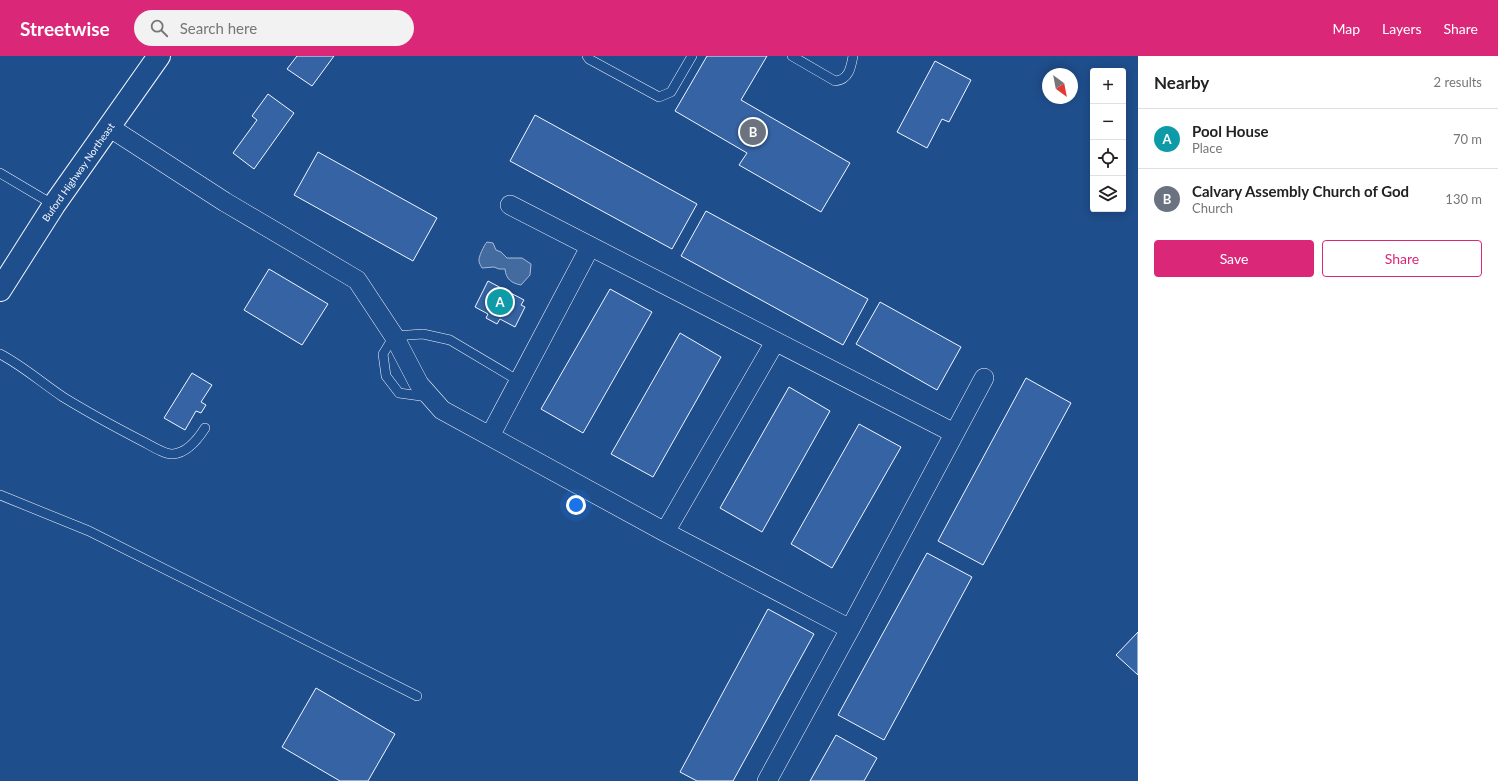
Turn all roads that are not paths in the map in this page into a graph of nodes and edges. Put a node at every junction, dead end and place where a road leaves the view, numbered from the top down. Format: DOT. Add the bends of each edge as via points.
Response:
graph roads {
  1 [pos="159,56"];
  2 [pos="587,56"];
  3 [pos="692,56"];
  4 [pos="792,56"];
  5 [pos="853,56"];
  6 [pos="109,127"];
  7 [pos="0,173"];
  8 [pos="54,205"];
  9 [pos="510,205"];
  10 [pos="590,247"];
  11 [pos="0,290"];
  12 [pos="394,336"];
  13 [pos="775,342"];
  14 [pos="0,354"];
  15 [pos="984,378"];
  16 [pos="519,381"];
  17 [pos="431,397"];
  18 [pos="205,428"];
  19 [pos="954,433"];
  20 [pos="490,436"];
  21 [pos="0,495"];
  22 [pos="665,532"];
  23 [pos="850,629"];
  24 [pos="417,696"];
  25 [pos="767,781"];
  1 -- 6 [label="main road, Buford Highway Northeast"];
  2 -- 3 [label="lane" via="659,97 671,92"];
  4 -- 5 [label="lane" via="835,81 846,77 850,72"];
  6 -- 8 [label="main road, Buford Highway Northeast"];
  6 -- 12 [label="street" via="225,202 357,280"];
  7 -- 8 [label="lane"];
  8 -- 11 [label="main road, Buford Highway Northeast"];
  9 -- 10 [label="street"];
  10 -- 13 [label="street"];
  10 -- 16 [label="street"];
  12 -- 16 [label="lane" via="423,334 450,340"];
  12 -- 17 [label="street" via="419,384"];
  12 -- 17 [label="lane" via="384,354 386,376 399,393"];
  13 -- 19 [label="street"];
  13 -- 22 [label="street"];
  14 -- 18 [label="lane" via="62,396 159,450 172,454 180,453 197,440"];
  15 -- 19 [label="street"];
  16 -- 20 [label="street"];
  17 -- 20 [label="street" via="442,410"];
  19 -- 23 [label="street"];
  20 -- 22 [label="street"];
  21 -- 24 [label="lane" via="89,531"];
  22 -- 23 [label="street"];
  23 -- 25 [label="street"];
}
